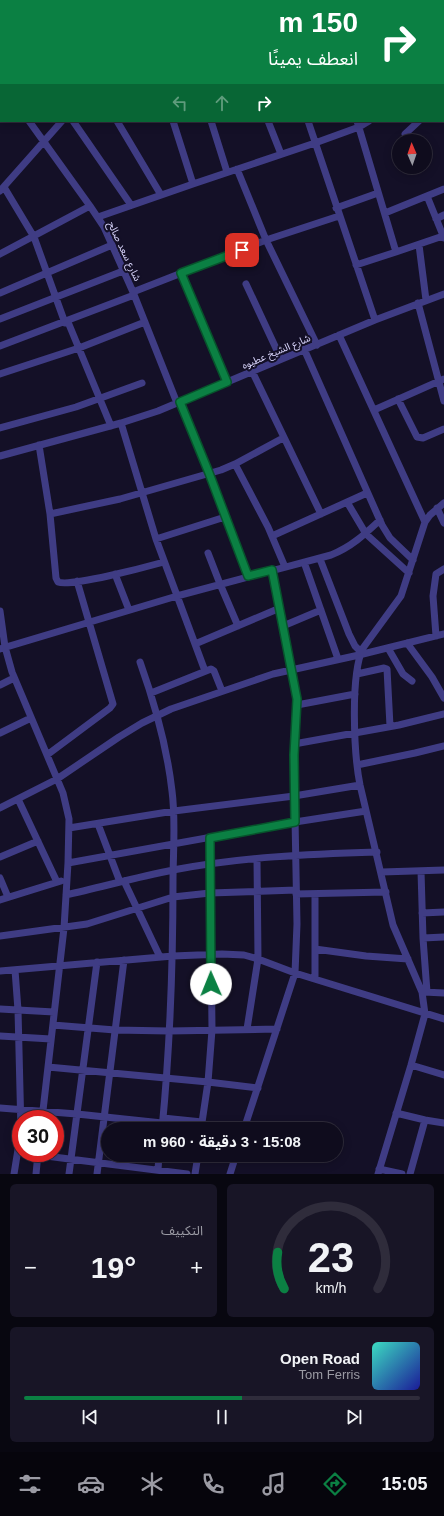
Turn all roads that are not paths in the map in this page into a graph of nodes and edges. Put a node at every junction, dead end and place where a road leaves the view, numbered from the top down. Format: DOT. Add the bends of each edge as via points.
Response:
graph roads {
  1 [pos="30,122"];
  2 [pos="61,122"];
  3 [pos="74,122"];
  4 [pos="118,122"];
  5 [pos="173,122"];
  6 [pos="211,122"];
  7 [pos="268,122"];
  8 [pos="308,122"];
  9 [pos="418,122"];
  10 [pos="358,124"];
  11 [pos="405,134"];
  12 [pos="45,142"];
  13 [pos="315,143"];
  14 [pos="281,154"];
  15 [pos="237,169"];
  16 [pos="227,172"];
  17 [pos="193,184"];
  18 [pos="2,189"];
  19 [pos="444,189"];
  20 [pos="378,193"];
  21 [pos="161,195"];
  22 [pos="427,196"];
  23 [pos="131,205"];
  24 [pos="90,206"];
  25 [pos="336,208"];
  26 [pos="384,213"];
  27 [pos="339,216"];
  28 [pos="444,216"];
  29 [pos="98,217"];
  30 [pos="436,219"];
  31 [pos="34,237"];
  32 [pos="444,237"];
  33 [pos="266,240"];
  34 [pos="112,245"];
  35 [pos="419,245"];
  36 [pos="396,252"];
  37 [pos="0,254"];
  38 [pos="356,265"];
  39 [pos="124,270"];
  40 [pos="47,273"];
  41 [pos="181,273"];
  42 [pos="246,284"];
  43 [pos="0,293"];
  44 [pos="134,294"];
  45 [pos="444,294"];
  46 [pos="56,298"];
  47 [pos="426,300"];
  48 [pos="418,304"];
  49 [pos="0,319"];
  50 [pos="375,320"];
  51 [pos="66,322"];
  52 [pos="145,322"];
  53 [pos="339,335"];
  54 [pos="317,344"];
  55 [pos="0,346"];
  56 [pos="79,348"];
  57 [pos="304,349"];
  58 [pos="281,359"];
  59 [pos="252,371"];
  60 [pos="0,374"];
  61 [pos="442,380"];
  62 [pos="227,382"];
  63 [pos="142,383"];
  64 [pos="100,399"];
  65 [pos="398,400"];
  66 [pos="444,401"];
  67 [pos="178,402"];
  68 [pos="374,410"];
  69 [pos="120,423"];
  70 [pos="111,426"];
  71 [pos="0,428"];
  72 [pos="444,429"];
  73 [pos="284,438"];
  74 [pos="39,446"];
  75 [pos="0,456"];
  76 [pos="236,464"];
  77 [pos="209,473"];
  78 [pos="142,493"];
  79 [pos="367,493"];
  80 [pos="347,502"];
  81 [pos="444,503"];
  82 [pos="437,508"];
  83 [pos="50,514"];
  84 [pos="321,514"];
  85 [pos="225,517"];
  86 [pos="380,520"];
  87 [pos="425,522"];
  88 [pos="444,523"];
  89 [pos="366,534"];
  90 [pos="272,536"];
  91 [pos="156,539"];
  92 [pos="208,553"];
  93 [pos="320,558"];
  94 [pos="413,560"];
  95 [pos="164,562"];
  96 [pos="304,562"];
  97 [pos="285,567"];
  98 [pos="444,569"];
  99 [pos="272,570"];
  100 [pos="409,572"];
  101 [pos="115,574"];
  102 [pos="248,576"];
  103 [pos="77,581"];
  104 [pos="220,584"];
  105 [pos="177,596"];
  106 [pos="280,608"];
  107 [pos="129,610"];
  108 [pos="321,610"];
  109 [pos="0,611"];
  110 [pos="88,622"];
  111 [pos="238,626"];
  112 [pos="283,626"];
  113 [pos="444,634"];
  114 [pos="436,636"];
  115 [pos="407,643"];
  116 [pos="195,644"];
  117 [pos="3,648"];
  118 [pos="388,648"];
  119 [pos="360,653"];
  120 [pos="338,659"];
  121 [pos="140,662"];
  122 [pos="291,669"];
  123 [pos="205,671"];
  124 [pos="357,674"];
  125 [pos="14,678"];
  126 [pos="412,681"];
  127 [pos="0,685"];
  128 [pos="222,691"];
  129 [pos="151,693"];
  130 [pos="355,694"];
  131 [pos="444,698"];
  132 [pos="297,705"];
  133 [pos="444,714"];
  134 [pos="157,715"];
  135 [pos="31,718"];
  136 [pos="390,726"];
  137 [pos="355,732"];
  138 [pos="0,733"];
  139 [pos="294,744"];
  140 [pos="444,746"];
  141 [pos="46,755"];
  142 [pos="357,765"];
  143 [pos="57,779"];
  144 [pos="360,786"];
  145 [pos="294,796"];
  146 [pos="18,800"];
  147 [pos="0,808"];
  148 [pos="174,811"];
  149 [pos="366,811"];
  150 [pos="295,822"];
  151 [pos="98,824"];
  152 [pos="69,828"];
  153 [pos="210,838"];
  154 [pos="38,841"];
  155 [pos="174,844"];
  156 [pos="377,852"];
  157 [pos="296,855"];
  158 [pos="110,856"];
  159 [pos="0,857"];
  160 [pos="257,859"];
  161 [pos="68,863"];
  162 [pos="210,864"];
  163 [pos="173,870"];
  164 [pos="444,870"];
  165 [pos="421,871"];
  166 [pos="382,872"];
  167 [pos="0,878"];
  168 [pos="67,880"];
  169 [pos="57,882"];
  170 [pos="122,882"];
  171 [pos="258,891"];
  172 [pos="296,892"];
  173 [pos="386,892"];
  174 [pos="210,893"];
  175 [pos="315,894"];
  176 [pos="66,895"];
  177 [pos="8,897"];
  178 [pos="173,897"];
  179 [pos="0,900"];
  180 [pos="137,909"];
  181 [pos="444,912"];
  182 [pos="422,913"];
  183 [pos="64,928"];
  184 [pos="0,936"];
  185 [pos="444,937"];
  186 [pos="423,938"];
  187 [pos="315,949"];
  188 [pos="211,954"];
  189 [pos="173,956"];
  190 [pos="160,957"];
  191 [pos="258,959"];
  192 [pos="124,960"];
  193 [pos="408,960"];
  194 [pos="96,962"];
  195 [pos="60,966"];
  196 [pos="15,970"];
  197 [pos="0,971"];
  198 [pos="295,973"];
  199 [pos="315,979"];
  200 [pos="425,992"];
  201 [pos="444,993"];
  202 [pos="0,1009"];
  203 [pos="18,1010"];
  204 [pos="54,1012"];
  205 [pos="425,1014"];
  206 [pos="444,1019"];
  207 [pos="53,1024"];
  208 [pos="88,1027"];
  209 [pos="247,1029"];
  210 [pos="277,1029"];
  211 [pos="115,1030"];
  212 [pos="212,1030"];
  213 [pos="169,1031"];
  214 [pos="0,1036"];
  215 [pos="19,1038"];
  216 [pos="51,1040"];
  217 [pos="411,1065"];
  218 [pos="48,1067"];
  219 [pos="83,1071"];
  220 [pos="109,1073"];
  221 [pos="444,1075"];
  222 [pos="167,1079"];
  223 [pos="208,1082"];
  224 [pos="258,1088"];
  225 [pos="0,1108"];
  226 [pos="21,1110"];
  227 [pos="43,1110"];
  228 [pos="64,1113"];
  229 [pos="396,1113"];
  230 [pos="77,1114"];
  231 [pos="104,1117"];
  232 [pos="425,1120"];
  233 [pos="145,1122"];
  234 [pos="162,1122"];
  235 [pos="203,1122"];
  236 [pos="246,1122"];
  237 [pos="444,1123"];
  238 [pos="64,1158"];
  239 [pos="71,1159"];
  240 [pos="16,1162"];
  241 [pos="37,1162"];
  242 [pos="159,1162"];
  243 [pos="197,1162"];
  244 [pos="234,1162"];
  245 [pos="99,1163"];
  246 [pos="158,1170"];
  247 [pos="379,1172"];
  248 [pos="14,1174"];
  249 [pos="36,1174"];
  250 [pos="69,1174"];
  251 [pos="97,1174"];
  252 [pos="187,1174"];
  253 [pos="195,1174"];
  254 [pos="230,1174"];
  255 [pos="402,1174"];
  256 [pos="410,1174"];
  1 -- 12 [label="street, شارع سعد صالح"];
  2 -- 12 [label="street"];
  3 -- 23 [label="street"];
  4 -- 21 [label="street"];
  5 -- 17 [label="street"];
  6 -- 16 [label="street"];
  7 -- 14 [label="street"];
  8 -- 13 [label="street"];
  9 -- 11 [label="street"];
  10 -- 13 [label="street"];
  10 -- 20 [label="street"];
  12 -- 18 [label="street"];
  12 -- 24 [label="street, شارع سعد صالح"];
  13 -- 14 [label="street"];
  13 -- 25 [label="street"];
  14 -- 15 [label="street"];
  15 -- 16 [label="street"];
  15 -- 33 [label="street"];
  16 -- 17 [label="street"];
  17 -- 21 [label="street"];
  18 -- 31 [label="street"];
  19 -- 22 [label="street"];
  20 -- 25 [label="street"];
  20 -- 26 [label="street"];
  21 -- 23 [label="street"];
  22 -- 26 [label="street"];
  22 -- 30 [label="street"];
  23 -- 29 [label="street"];
  24 -- 29 [label="street, شارع سعد صالح"];
  24 -- 31 [label="street"];
  25 -- 27 [label="street"];
  26 -- 36 [label="street"];
  27 -- 33 [label="street"];
  27 -- 38 [label="street"];
  28 -- 30 [label="street"];
  29 -- 34 [label="street, شارع سعد صالح"];
  30 -- 32 [label="street"];
  31 -- 37 [label="street"];
  31 -- 40 [label="street"];
  32 -- 35 [label="street"];
  33 -- 41 [label="street"];
  33 -- 54 [label="street"];
  34 -- 39 [label="street, شارع سعد صالح"];
  34 -- 40 [label="street"];
  35 -- 36 [label="street"];
  35 -- 47 [label="street"];
  36 -- 38 [label="street"];
  38 -- 50 [label="street"];
  39 -- 44 [label="street, شارع سعد صالح"];
  39 -- 46 [label="street"];
  40 -- 43 [label="street"];
  40 -- 46 [label="street"];
  41 -- 44 [label="street"];
  41 -- 62 [label="street"];
  42 -- 58 [label="street"];
  44 -- 51 [label="street"];
  44 -- 52 [label="street, شارع سعد صالح"];
  45 -- 47 [label="street, شارع الشيخ عطيوه"];
  46 -- 49 [label="street"];
  46 -- 51 [label="street"];
  47 -- 48 [label="street, شارع الشيخ عطيوه"];
  48 -- 50 [label="street, شارع الشيخ عطيوه"];
  48 -- 61 [label="street"];
  50 -- 53 [label="street, شارع الشيخ عطيوه"];
  51 -- 55 [label="street"];
  51 -- 56 [label="street"];
  52 -- 56 [label="street"];
  52 -- 67 [label="street, شارع سعد صالح"];
  53 -- 54 [label="street, شارع الشيخ عطيوه"];
  53 -- 68 [label="street"];
  54 -- 57 [label="street, شارع الشيخ عطيوه"];
  56 -- 60 [label="street"];
  56 -- 64 [label="street"];
  57 -- 58 [label="street, شارع الشيخ عطيوه"];
  57 -- 79 [label="street"];
  58 -- 59 [label="street, شارع الشيخ عطيوه"];
  59 -- 62 [label="street, شارع الشيخ عطيوه"];
  59 -- 73 [label="street"];
  61 -- 65 [label="street"];
  61 -- 66 [label="street"];
  62 -- 67 [label="street, شارع الشيخ عطيوه"];
  63 -- 64 [label="street"];
  64 -- 70 [label="street"];
  64 -- 71 [label="street"];
  65 -- 68 [label="street"];
  65 -- 72 [label="street" via="417,437 423,438"];
  67 -- 69 [label="street, شارع الشيخ عطيوه"];
  67 -- 77 [label="street, شارع سعد صالح"];
  68 -- 87 [label="street"];
  69 -- 70 [label="street, شارع الشيخ عطيوه"];
  69 -- 78 [label="street"];
  70 -- 74 [label="street, شارع الشيخ عطيوه"];
  73 -- 76 [label="street"];
  73 -- 84 [label="street"];
  74 -- 75 [label="street, شارع الشيخ عطيوه"];
  74 -- 83 [label="street"];
  76 -- 77 [label="street"];
  76 -- 90 [label="street"];
  77 -- 78 [label="street"];
  77 -- 85 [label="street, شارع سعد صالح"];
  78 -- 83 [label="street"];
  78 -- 91 [label="street"];
  79 -- 80 [label="street"];
  79 -- 86 [label="street"];
  80 -- 84 [label="street"];
  80 -- 89 [label="street"];
  81 -- 82 [label="street"];
  82 -- 87 [label="street"];
  82 -- 88 [label="street"];
  83 -- 103 [label="street" via="57,580 62,583"];
  84 -- 90 [label="street"];
  85 -- 91 [label="street"];
  85 -- 102 [label="street, شارع سعد صالح"];
  86 -- 89 [label="street"];
  86 -- 94 [label="street" via="390,538"];
  87 -- 94 [label="street"];
  89 -- 93 [label="street" via="342,550"];
  89 -- 100 [label="street"];
  90 -- 97 [label="street"];
  91 -- 95 [label="street"];
  92 -- 104 [label="street"];
  93 -- 96 [label="street"];
  93 -- 119 [label="street" via="352,641"];
  94 -- 100 [label="street"];
  95 -- 101 [label="street"];
  95 -- 105 [label="street"];
  96 -- 97 [label="street"];
  96 -- 108 [label="street"];
  97 -- 99 [label="street"];
  98 -- 114 [label="street" via="436,574 433,596"];
  99 -- 102 [label="street"];
  99 -- 106 [label="street"];
  100 -- 119 [label="street" via="398,602"];
  101 -- 103 [label="street"];
  101 -- 107 [label="street"];
  102 -- 104 [label="street"];
  103 -- 110 [label="street"];
  104 -- 105 [label="street"];
  104 -- 111 [label="street"];
  105 -- 107 [label="street"];
  105 -- 116 [label="street"];
  106 -- 111 [label="street"];
  106 -- 112 [label="street"];
  107 -- 110 [label="street"];
  108 -- 112 [label="street"];
  108 -- 120 [label="street"];
  109 -- 117 [label="street"];
  110 -- 117 [label="street"];
  110 -- 141 [label="street" via="113,704"];
  111 -- 116 [label="street"];
  112 -- 122 [label="street"];
  113 -- 114 [label="street"];
  114 -- 115 [label="street"];
  115 -- 118 [label="street"];
  115 -- 131 [label="street"];
  116 -- 123 [label="street"];
  117 -- 125 [label="street"];
  118 -- 119 [label="street"];
  118 -- 126 [label="street" via="403,674"];
  119 -- 120 [label="street"];
  119 -- 124 [label="street"];
  120 -- 122 [label="street"];
  121 -- 129 [label="street"];
  122 -- 128 [label="street"];
  122 -- 132 [label="street"];
  123 -- 128 [label="street" via="213,670"];
  123 -- 129 [label="street"];
  124 -- 130 [label="street"];
  124 -- 136 [label="street" via="387,669"];
  125 -- 127 [label="street"];
  125 -- 135 [label="street"];
  128 -- 134 [label="street"];
  129 -- 134 [label="street"];
  130 -- 132 [label="street"];
  130 -- 137 [label="street"];
  132 -- 139 [label="street"];
  133 -- 136 [label="street"];
  134 -- 143 [label="street"];
  134 -- 148 [label="street" via="169,768"];
  135 -- 138 [label="street"];
  135 -- 141 [label="street"];
  136 -- 137 [label="street"];
  137 -- 139 [label="street"];
  137 -- 142 [label="street"];
  139 -- 145 [label="street"];
  140 -- 142 [label="street"];
  141 -- 143 [label="street"];
  142 -- 144 [label="street"];
  143 -- 146 [label="street"];
  143 -- 152 [label="street" via="66,802"];
  144 -- 145 [label="street"];
  144 -- 149 [label="street"];
  145 -- 148 [label="street"];
  145 -- 150 [label="street"];
  146 -- 147 [label="street"];
  146 -- 154 [label="street"];
  148 -- 151 [label="street"];
  148 -- 155 [label="street"];
  149 -- 150 [label="street"];
  149 -- 156 [label="street"];
  150 -- 153 [label="street"];
  150 -- 157 [label="street"];
  151 -- 152 [label="street"];
  151 -- 158 [label="street"];
  152 -- 161 [label="street"];
  153 -- 155 [label="street"];
  153 -- 162 [label="street"];
  154 -- 159 [label="street"];
  154 -- 169 [label="street"];
  155 -- 158 [label="street"];
  155 -- 163 [label="street"];
  156 -- 157 [label="street"];
  156 -- 166 [label="street"];
  157 -- 160 [label="street"];
  157 -- 172 [label="street"];
  158 -- 161 [label="street"];
  158 -- 170 [label="street"];
  160 -- 162 [label="street"];
  160 -- 171 [label="street"];
  161 -- 168 [label="street"];
  162 -- 163 [label="street"];
  162 -- 174 [label="street"];
  163 -- 170 [label="street"];
  163 -- 178 [label="street"];
  164 -- 165 [label="street"];
  165 -- 166 [label="street"];
  165 -- 182 [label="street"];
  166 -- 173 [label="street"];
  167 -- 177 [label="street"];
  168 -- 169 [label="street"];
  168 -- 176 [label="street"];
  169 -- 177 [label="street"];
  170 -- 176 [label="street"];
  170 -- 180 [label="street"];
  171 -- 172 [label="street"];
  171 -- 174 [label="street"];
  171 -- 191 [label="street"];
  172 -- 175 [label="street"];
  172 -- 198 [label="street"];
  173 -- 175 [label="street"];
  173 -- 193 [label="street" via="393,925"];
  174 -- 178 [label="street"];
  174 -- 188 [label="street"];
  175 -- 187 [label="street"];
  176 -- 183 [label="street"];
  177 -- 179 [label="street"];
  178 -- 180 [label="street"];
  178 -- 189 [label="street"];
  180 -- 183 [label="street"];
  180 -- 190 [label="street"];
  181 -- 182 [label="street"];
  182 -- 186 [label="street"];
  183 -- 184 [label="street"];
  183 -- 195 [label="street"];
  185 -- 186 [label="street"];
  186 -- 200 [label="street"];
  187 -- 193 [label="street"];
  187 -- 199 [label="street"];
  188 -- 189 [label="street"];
  188 -- 191 [label="street" via="233,954"];
  188 -- 212 [label="street"];
  189 -- 190 [label="street"];
  189 -- 213 [label="street"];
  190 -- 192 [label="street"];
  191 -- 198 [label="street"];
  191 -- 209 [label="street"];
  192 -- 194 [label="street"];
  192 -- 211 [label="street"];
  193 -- 200 [label="street"];
  194 -- 195 [label="street"];
  194 -- 208 [label="street"];
  195 -- 196 [label="street"];
  195 -- 204 [label="street"];
  196 -- 197 [label="street"];
  196 -- 203 [label="street"];
  198 -- 199 [label="street"];
  198 -- 210 [label="street"];
  199 -- 205 [label="street"];
  200 -- 201 [label="street"];
  200 -- 205 [label="street"];
  202 -- 203 [label="street"];
  203 -- 204 [label="street"];
  203 -- 215 [label="street"];
  204 -- 207 [label="street"];
  205 -- 206 [label="street"];
  205 -- 217 [label="street"];
  207 -- 208 [label="street"];
  207 -- 216 [label="street"];
  208 -- 211 [label="street"];
  208 -- 219 [label="street"];
  209 -- 210 [label="street"];
  209 -- 212 [label="street"];
  210 -- 224 [label="street"];
  211 -- 213 [label="street"];
  211 -- 220 [label="street"];
  212 -- 213 [label="street"];
  212 -- 223 [label="street"];
  213 -- 222 [label="street"];
  214 -- 215 [label="street"];
  215 -- 216 [label="street"];
  215 -- 226 [label="street"];
  216 -- 218 [label="street"];
  217 -- 221 [label="street"];
  217 -- 229 [label="street"];
  218 -- 219 [label="street"];
  218 -- 227 [label="street"];
  219 -- 220 [label="street"];
  219 -- 230 [label="street"];
  220 -- 222 [label="street"];
  220 -- 231 [label="street"];
  222 -- 223 [label="street"];
  222 -- 234 [label="street"];
  223 -- 224 [label="street"];
  223 -- 235 [label="street"];
  224 -- 236 [label="street"];
  225 -- 226 [label="street"];
  228 -- 230 [label="street"];
  229 -- 232 [label="street"];
  229 -- 247 [label="street"];
  230 -- 231 [label="street"];
  230 -- 239 [label="street"];
  231 -- 233 [label="street"];
  231 -- 245 [label="street"];
  232 -- 237 [label="street"];
  232 -- 256 [label="street"];
  238 -- 239 [label="street"];
  239 -- 245 [label="street"];
  239 -- 250 [label="street"];
  240 -- 248 [label="street"];
  241 -- 249 [label="street"];
  242 -- 246 [label="street"];
  243 -- 253 [label="street"];
  244 -- 254 [label="street"];
  245 -- 246 [label="street"];
  245 -- 251 [label="street"];
  246 -- 252 [label="street"];
  247 -- 255 [label="street"];
}
